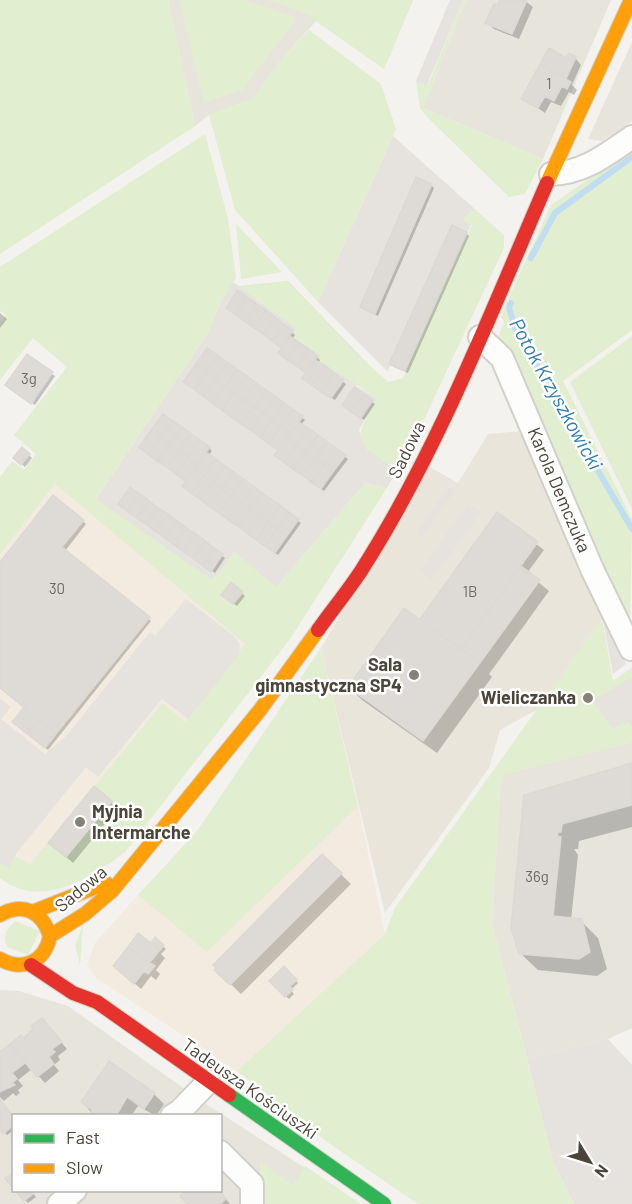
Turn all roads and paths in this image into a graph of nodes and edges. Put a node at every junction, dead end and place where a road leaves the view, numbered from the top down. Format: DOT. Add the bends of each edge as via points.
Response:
graph roads {
  1 [pos="631,0"];
  2 [pos="632,137"];
  3 [pos="551,174"];
  4 [pos="480,337"];
  5 [pos="631,649"];
  6 [pos="131,866"];
  7 [pos="35,911"];
  8 [pos="0,915"];
  9 [pos="50,940"];
  10 [pos="61,955"];
  11 [pos="0,959"];
  12 [pos="31,965"];
  13 [pos="82,981"];
  14 [pos="96,1002"];
  15 [pos="208,1082"];
  16 [pos="179,1114"];
  17 [pos="222,1154"];
  18 [pos="74,1192"];
  19 [pos="59,1204"];
  20 [pos="252,1204"];
  21 [pos="384,1204"];
  1 -- 3 [label="street, Sadowa"];
  2 -- 3 [label="street" via="592,164 570,173"];
  3 -- 4 [label="street, Sadowa"];
  4 -- 5 [label="street, Karola Demczuka" via="502,358 592,569"];
  4 -- 6 [label="street, Sadowa" via="407,491 361,571 260,710"];
  6 -- 7 [label="street, Sadowa" via="106,883"];
  6 -- 9 [label="street, Sadowa" via="112,891"];
  7 -- 8 [label="street" via="16,907"];
  7 -- 9 [label="street" via="43,918"];
  9 -- 10 [label="street"];
  9 -- 12 [label="street, Sadowa" via="43,956"];
  11 -- 12 [label="street" via="15,966"];
  12 -- 14 [label="street, Tadeusza Kościuszki" via="73,993"];
  13 -- 14 [label="street, Tadeusza Kościuszki"];
  14 -- 15 [label="street, Tadeusza Kościuszki"];
  15 -- 16 [label="street"];
  15 -- 21 [label="street, Tadeusza Kościuszki"];
  17 -- 20 [label="street" via="252,1184"];
  18 -- 19 [label="street"];
}
